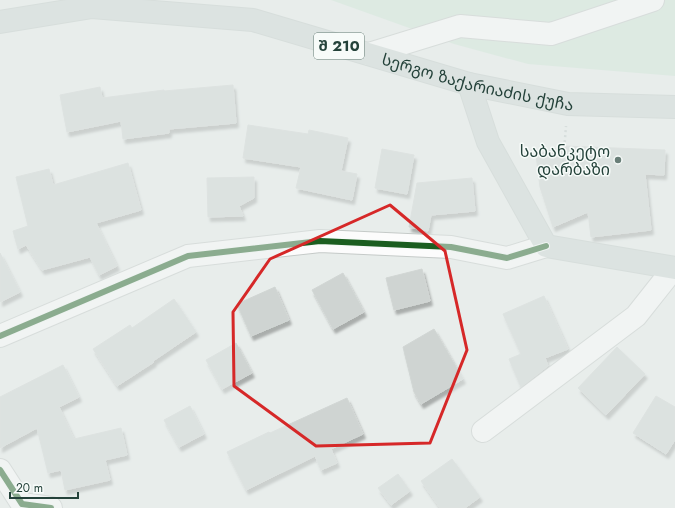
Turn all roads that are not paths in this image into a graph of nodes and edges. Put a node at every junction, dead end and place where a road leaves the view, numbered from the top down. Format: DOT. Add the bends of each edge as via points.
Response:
graph roads {
  1 [pos="653,0"];
  2 [pos="0,22"];
  3 [pos="368,54"];
  4 [pos="469,84"];
  5 [pos="675,107"];
  6 [pos="546,246"];
  7 [pos="674,268"];
  8 [pos="0,336"];
  9 [pos="483,432"];
  10 [pos="0,470"];
  11 [pos="51,508"];
  1 -- 3 [label="street" via="551,34 460,26"];
  2 -- 3 [label="main road, სერგო ზაქარიაძის ქუჩა / შ 210" via="92,7 253,20"];
  3 -- 4 [label="main road, სერგო ზაქარიაძის ქუჩა / შ 210"];
  4 -- 5 [label="main road, სერგო ზაქარიაძის ქუჩა / შ 210" via="568,104"];
  4 -- 6 [label="main road" via="488,142"];
  6 -- 7 [label="main road"];
  6 -- 8 [label="street" via="507,258 451,247 320,242 188,256"];
  7 -- 9 [label="street" via="636,316"];
  10 -- 11 [label="street" via="22,504"];
}
